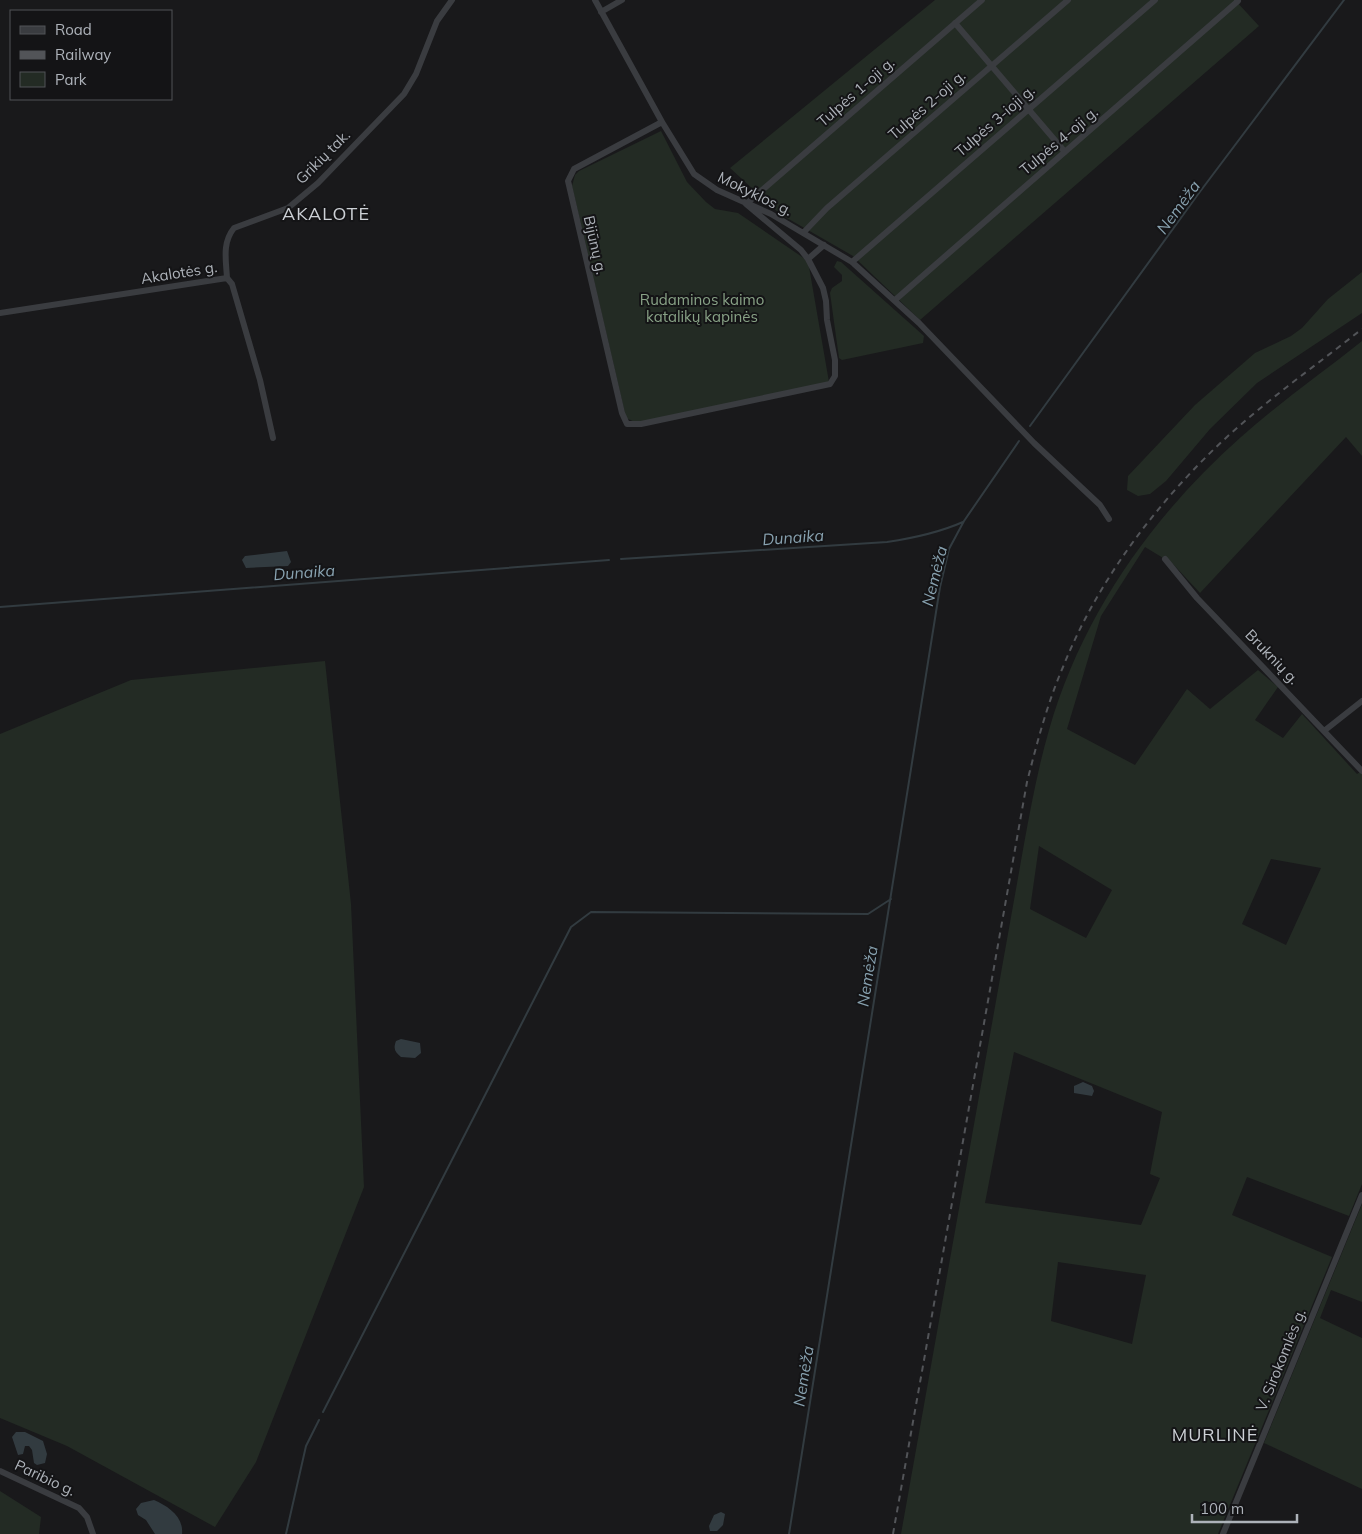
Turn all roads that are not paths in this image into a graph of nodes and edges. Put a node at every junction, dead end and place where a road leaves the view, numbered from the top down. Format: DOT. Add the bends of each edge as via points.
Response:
graph roads {
  1 [pos="452,0"];
  2 [pos="595,0"];
  3 [pos="622,0"];
  4 [pos="982,0"];
  5 [pos="1068,0"];
  6 [pos="1155,0"];
  7 [pos="1238,1"];
  8 [pos="601,12"];
  9 [pos="955,23"];
  10 [pos="992,66"];
  11 [pos="1028,108"];
  12 [pos="662,122"];
  13 [pos="1065,152"];
  14 [pos="746,204"];
  15 [pos="804,232"];
  16 [pos="824,245"];
  17 [pos="808,258"];
  18 [pos="852,262"];
  19 [pos="227,278"];
  20 [pos="896,300"];
  21 [pos="0,313"];
  22 [pos="274,438"];
  23 [pos="1109,519"];
  24 [pos="1165,559"];
  25 [pos="1362,701"];
  26 [pos="1324,731"];
  27 [pos="1362,771"];
  28 [pos="1362,1195"];
  29 [pos="0,1471"];
  30 [pos="93,1534"];
  31 [pos="1223,1534"];
  1 -- 19 [label="street, Grikių tak." via="437,21 410,86 368,131 318,183 288,208 234,228 226,240"];
  2 -- 8 [label="street, Mokyklos g."];
  3 -- 8 [label="street"];
  4 -- 9 [label="street, Tulpės 1-oji g."];
  5 -- 10 [label="street, Tulpės 2-oji g."];
  6 -- 11 [label="street, Tulpės 3-ioji g."];
  7 -- 13 [label="street, Tulpės 4-oji g."];
  8 -- 12 [label="street, Mokyklos g."];
  9 -- 10 [label="street"];
  9 -- 14 [label="street, Tulpės 1-oji g."];
  10 -- 11 [label="street"];
  10 -- 15 [label="street, Tulpės 2-oji g." via="827,208"];
  11 -- 13 [label="street"];
  11 -- 18 [label="street, Tulpės 3-ioji g."];
  12 -- 14 [label="street, Mokyklos g." via="694,174"];
  12 -- 17 [label="street, Bijūnų g." via="574,169 568,181 627,424 641,424 830,384 835,376 835,360 826,301"];
  13 -- 20 [label="street, Tulpės 4-oji g."];
  14 -- 15 [label="street, Mokyklos g."];
  14 -- 17 [label="street"];
  15 -- 16 [label="street, Mokyklos g."];
  16 -- 17 [label="street"];
  16 -- 18 [label="street, Mokyklos g."];
  18 -- 20 [label="street, Mokyklos g."];
  19 -- 21 [label="street, Akalotės g."];
  19 -- 22 [label="street, Akalotės g." via="232,284"];
  20 -- 23 [label="street, Mokyklos g." via="1034,443 1100,505"];
  24 -- 26 [label="street, Bruknių g." via="1196,598"];
  25 -- 26 [label="street"];
  26 -- 27 [label="street, Bruknių g."];
  28 -- 31 [label="street, V. Sirokomlės g."];
  29 -- 30 [label="street, Paribio g." via="80,1508"];
}
